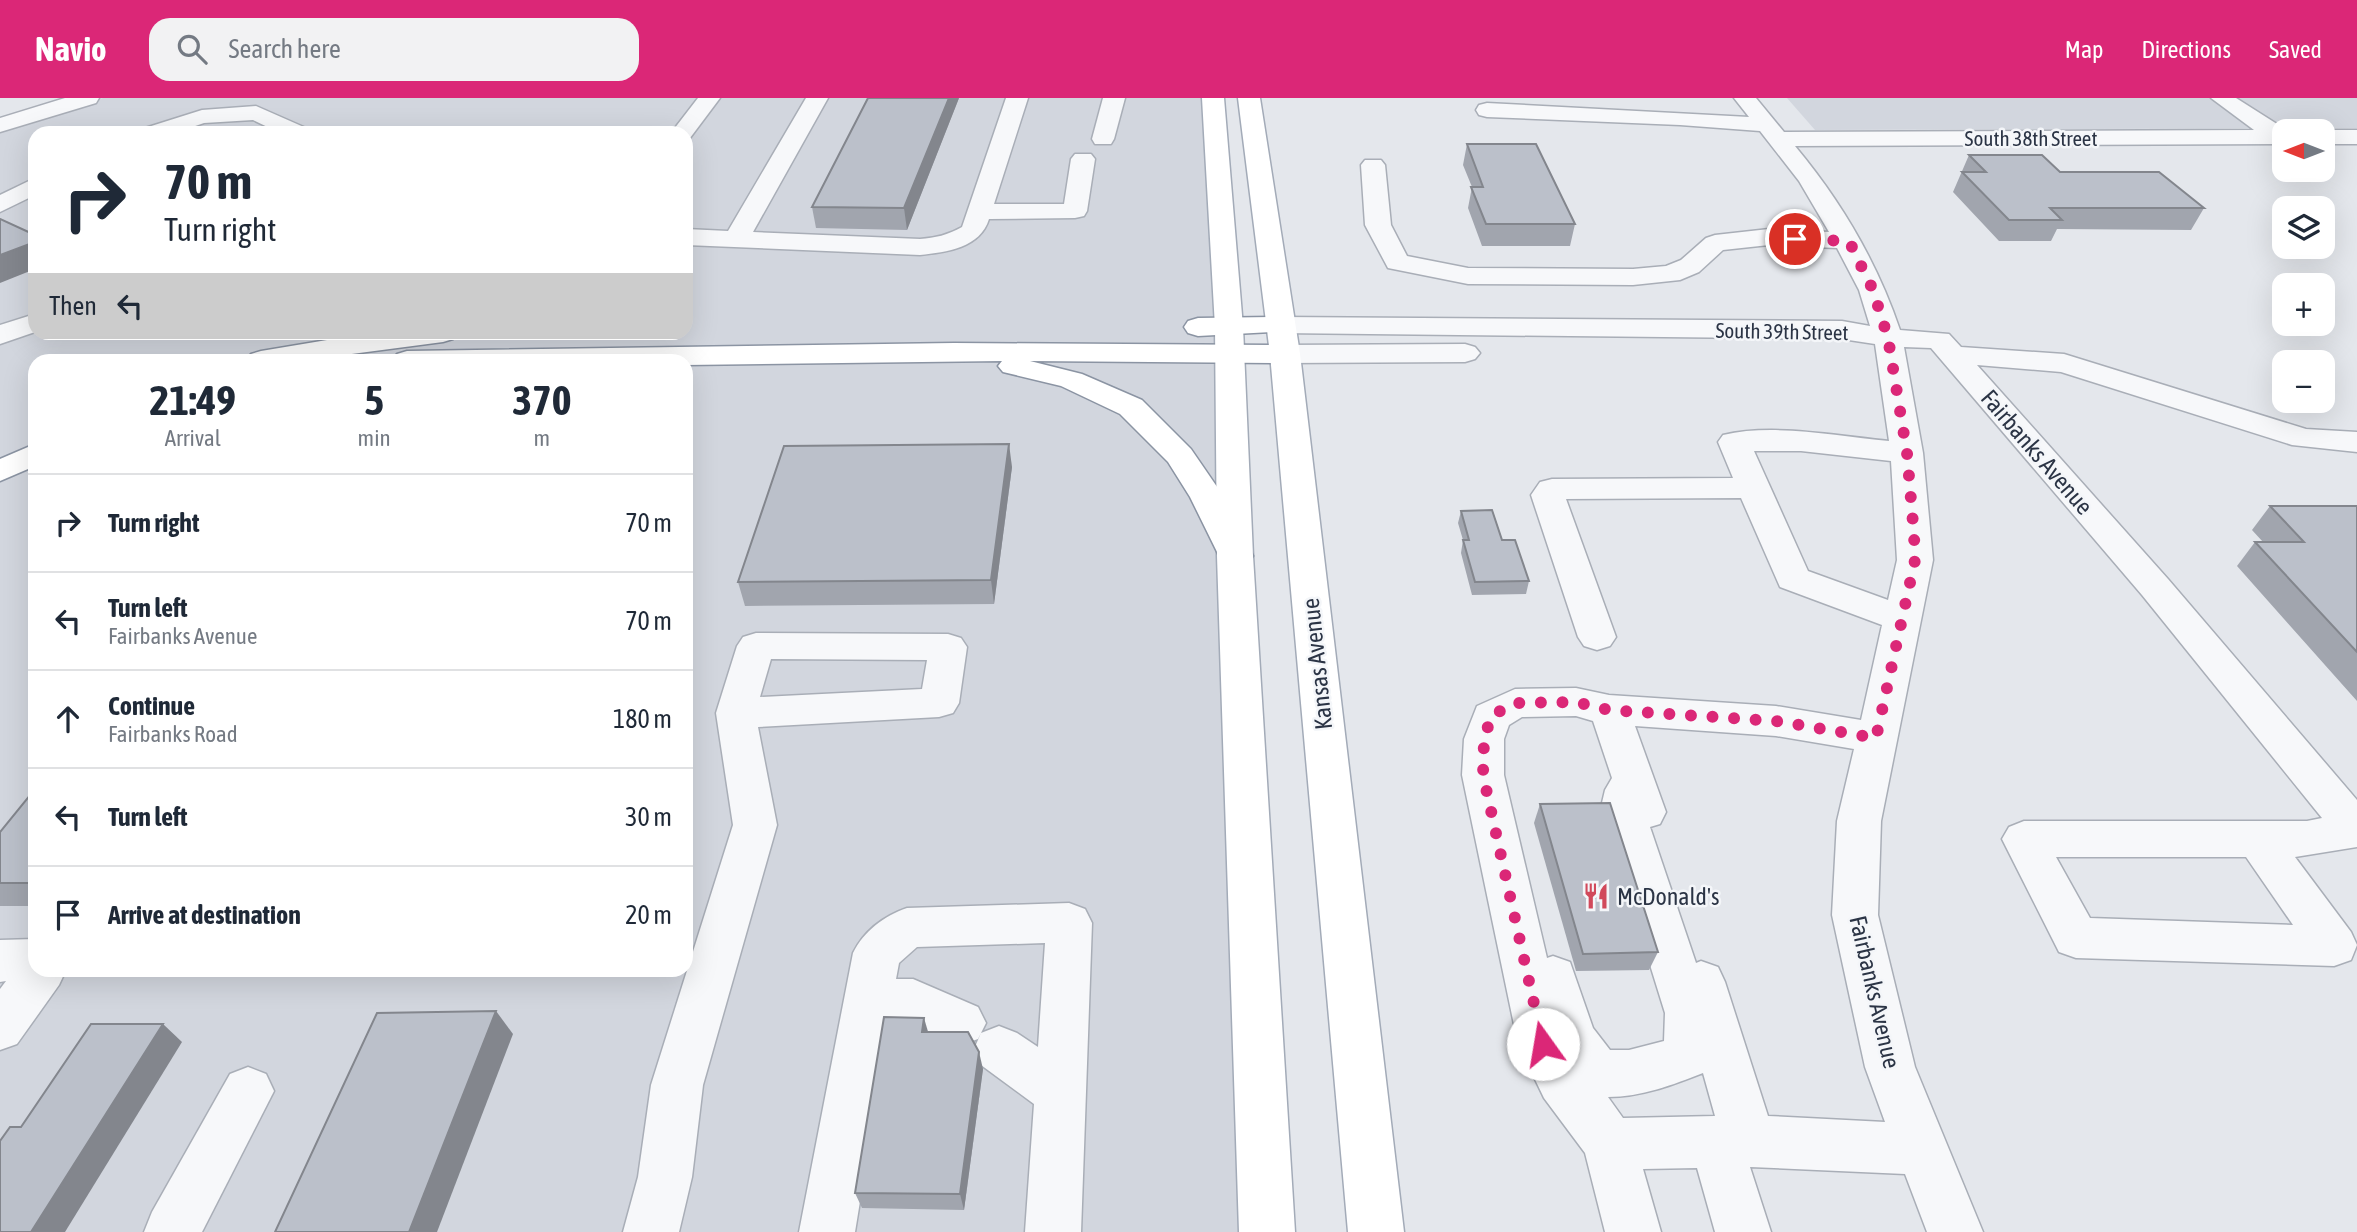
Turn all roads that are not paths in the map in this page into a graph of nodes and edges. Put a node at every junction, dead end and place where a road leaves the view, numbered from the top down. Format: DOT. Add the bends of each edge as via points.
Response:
graph roads {
  1 [pos="88,98"];
  2 [pos="709,98"];
  3 [pos="817,98"];
  4 [pos="1017,98"];
  5 [pos="1114,98"];
  6 [pos="1213,98"];
  7 [pos="1249,98"];
  8 [pos="1745,98"];
  9 [pos="2222,98"];
  10 [pos="1487,110"];
  11 [pos="0,125"];
  12 [pos="174,126"];
  13 [pos="283,126"];
  14 [pos="687,126"];
  15 [pos="2272,131"];
  16 [pos="1773,132"];
  17 [pos="2272,137"];
  18 [pos="2335,137"];
  19 [pos="2357,137"];
  20 [pos="1103,139"];
  21 [pos="1083,159"];
  22 [pos="1373,165"];
  23 [pos="28,189"];
  24 [pos="0,205"];
  25 [pos="980,212"];
  26 [pos="693,237"];
  27 [pos="736,239"];
  28 [pos="1848,241"];
  29 [pos="28,325"];
  30 [pos="714,329"];
  31 [pos="0,335"];
  32 [pos="1888,338"];
  33 [pos="382,340"];
  34 [pos="1229,340"];
  35 [pos="1282,340"];
  36 [pos="954,352"];
  37 [pos="294,354"];
  38 [pos="693,356"];
  39 [pos="1956,360"];
  40 [pos="28,434"];
  41 [pos="2357,442"];
  42 [pos="0,444"];
  43 [pos="1907,453"];
  44 [pos="28,457"];
  45 [pos="0,471"];
  46 [pos="1754,488"];
  47 [pos="1235,556"];
  48 [pos="1902,618"];
  49 [pos="1597,637"];
  50 [pos="1609,710"];
  51 [pos="736,713"];
  52 [pos="1876,738"];
  53 [pos="1483,775"];
  54 [pos="1636,787"];
  55 [pos="2356,828"];
  56 [pos="2258,839"];
  57 [pos="28,960"];
  58 [pos="0,961"];
  59 [pos="37,977"];
  60 [pos="869,1001"];
  61 [pos="0,1028"];
  62 [pos="248,1091"];
  63 [pos="1060,1093"];
  64 [pos="1732,1141"];
  65 [pos="1609,1144"];
  66 [pos="1923,1149"];
  67 [pos="172,1232"];
  68 [pos="651,1232"];
  69 [pos="827,1232"];
  70 [pos="1053,1232"];
  71 [pos="1267,1232"];
  72 [pos="1376,1232"];
  73 [pos="1633,1232"];
  74 [pos="1743,1232"];
  75 [pos="1955,1232"];
  1 -- 11 [label="street"];
  2 -- 14 [label="street"];
  3 -- 27 [label="street"];
  4 -- 25 [label="street"];
  5 -- 20 [label="street"];
  6 -- 34 [label="main road"];
  7 -- 35 [label="main road, Kansas Avenue"];
  8 -- 16 [label="street, Fairbanks Avenue"];
  9 -- 15 [label="street"];
  10 -- 16 [label="street, South 38th Street" via="1679,118"];
  12 -- 13 [label="street" via="202,117 256,113"];
  16 -- 17 [label="street, South 38th Street"];
  16 -- 28 [label="street, Fairbanks Avenue" via="1809,178"];
  18 -- 19 [label="street"];
  21 -- 25 [label="street" via="1075,211"];
  22 -- 28 [label="street" via="1378,225 1397,262 1468,276 1671,274 1724,241 1769,237"];
  23 -- 24 [label="street"];
  25 -- 27 [label="street" via="973,231 941,245"];
  26 -- 27 [label="street"];
  28 -- 32 [label="street, Fairbanks Avenue" via="1873,290"];
  29 -- 31 [label="street"];
  30 -- 34 [label="main road"];
  32 -- 35 [label="street, South 39th Street" via="1846,351"];
  32 -- 39 [label="street, South 39th Street" via="1939,340"];
  32 -- 43 [label="street, Fairbanks Avenue"];
  33 -- 37 [label="main road"];
  34 -- 35 [label="main road"];
  34 -- 36 [label="main road"];
  34 -- 47 [label="main road"];
  35 -- 72 [label="main road, Kansas Avenue"];
  36 -- 38 [label="main road"];
  36 -- 47 [label="main road" via="1071,380 1131,407 1180,456 1208,497"];
  39 -- 41 [label="street" via="2001,357 2064,363 2303,438"];
  39 -- 55 [label="street, Fairbanks Avenue" via="2155,587"];
  40 -- 42 [label="main road"];
  43 -- 46 [label="street" via="1801,441 1734,442"];
  43 -- 48 [label="street, Fairbanks Avenue" via="1915,560"];
  44 -- 45 [label="main road"];
  46 -- 48 [label="street" via="1793,579"];
  46 -- 49 [label="street" via="1552,489 1548,495"];
  47 -- 71 [label="main road"];
  48 -- 52 [label="street, Fairbanks Avenue"];
  50 -- 52 [label="street" via="1776,721"];
  50 -- 53 [label="street" via="1576,702 1515,703 1491,716 1484,740"];
  50 -- 54 [label="street"];
  51 -- 51 [label="street" via="756,646 948,647 939,703"];
  51 -- 68 [label="street" via="755,825 677,1085 665,1177"];
  52 -- 66 [label="street, Fairbanks Avenue" via="1859,821 1855,915 1891,1067"];
  53 -- 54 [label="street" via="1504,785 1566,1027 1581,1059 1608,1076 1652,1070 1689,1055 1689,1013 1622,807 1626,790"];
  53 -- 65 [label="street" via="1543,1044 1562,1081"];
  54 -- 64 [label="street" via="1686,929"];
  55 -- 56 [label="street" via="2307,839"];
  56 -- 56 [label="street" via="2244,839 2024,839 2076,938 2334,946"];
  57 -- 58 [label="street"];
  59 -- 61 [label="street"];
  60 -- 63 [label="street" via="913,1001 980,1036"];
  60 -- 63 [label="street" via="877,953 907,928 1069,923"];
  60 -- 69 [label="street"];
  62 -- 67 [label="street"];
  63 -- 70 [label="street"];
  64 -- 65 [label="street"];
  64 -- 66 [label="street"];
  64 -- 74 [label="street"];
  65 -- 73 [label="street"];
  66 -- 75 [label="street, Fairbanks Avenue"];
}
